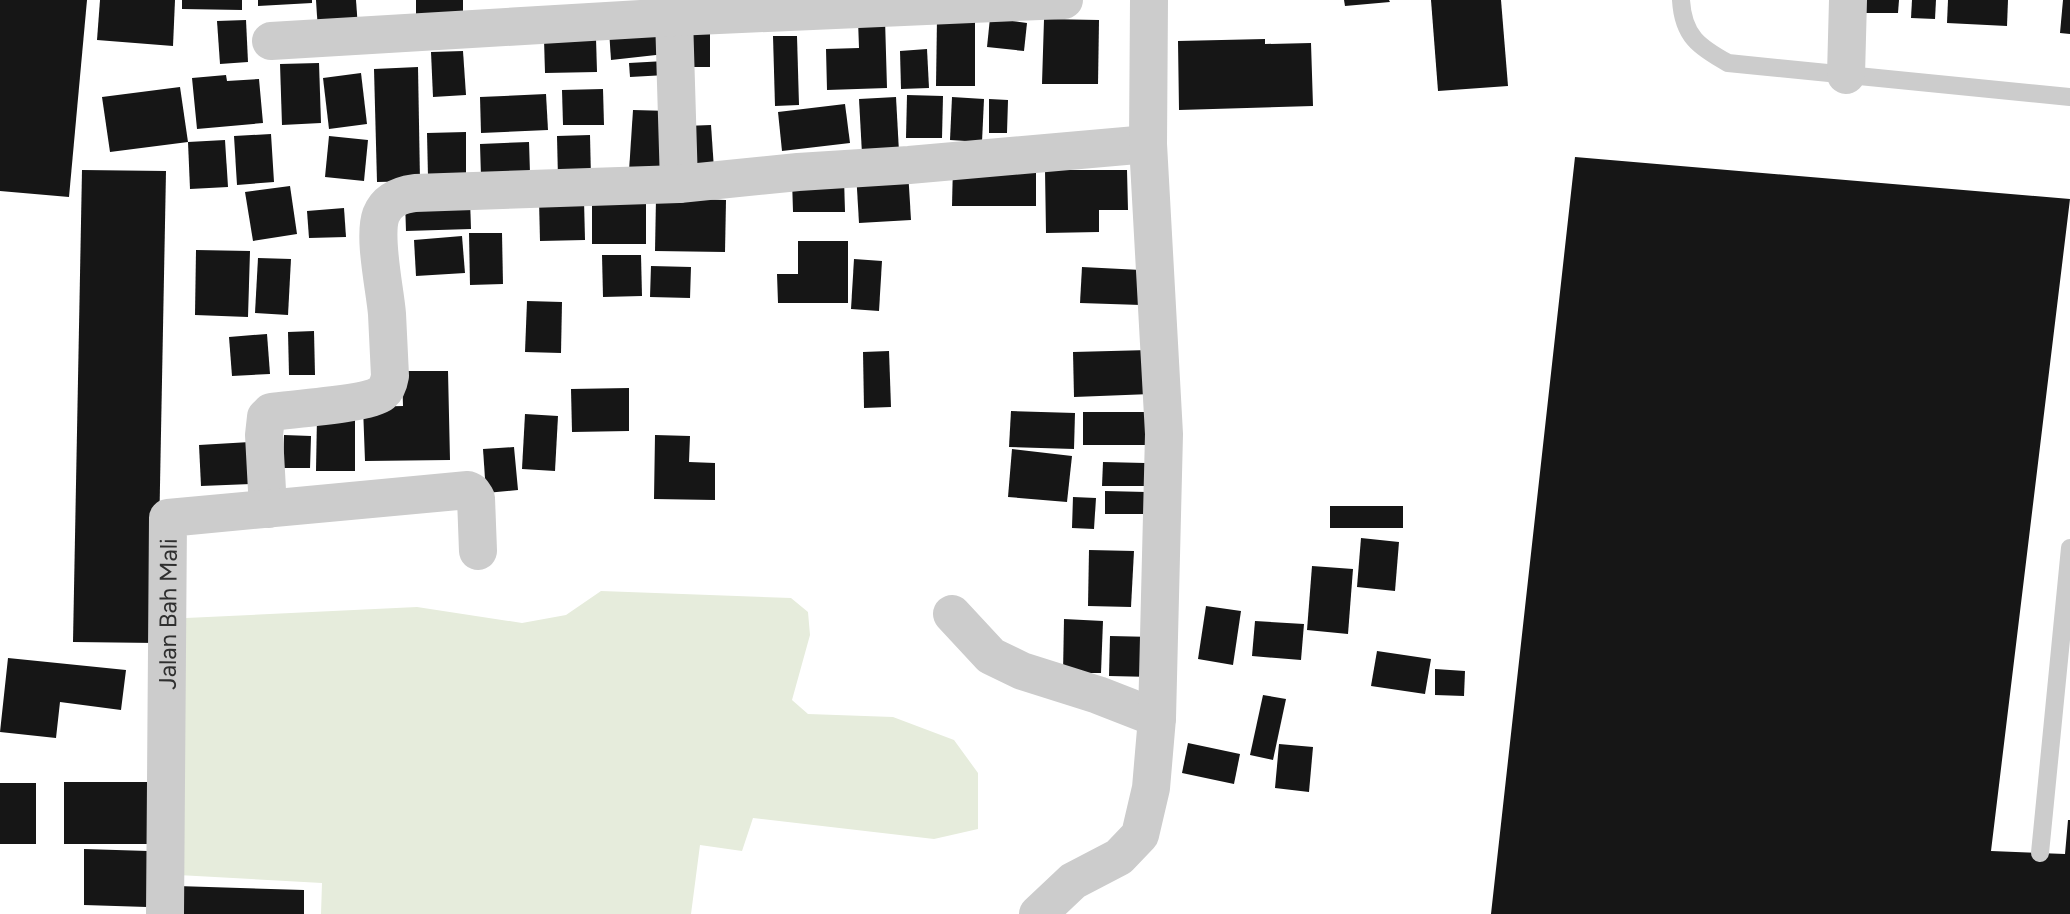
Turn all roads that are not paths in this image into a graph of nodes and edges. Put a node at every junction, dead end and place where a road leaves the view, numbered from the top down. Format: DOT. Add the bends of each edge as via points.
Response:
graph roads {
  1 [pos="1064,0"];
  2 [pos="1149,0"];
  3 [pos="1681,0"];
  4 [pos="1848,0"];
  5 [pos="674,17"];
  6 [pos="271,41"];
  7 [pos="1846,75"];
  8 [pos="2070,97"];
  9 [pos="1148,144"];
  10 [pos="679,184"];
  11 [pos="268,509"];
  12 [pos="2070,548"];
  13 [pos="478,551"];
  14 [pos="952,614"];
  15 [pos="1157,718"];
  16 [pos="2040,853"];
  17 [pos="165,914"];
  18 [pos="1038,914"];
  1 -- 5 [label="street"];
  2 -- 9 [label="street"];
  3 -- 7 [label="lane" via="1690,34 1702,49 1728,63"];
  4 -- 7 [label="street"];
  5 -- 6 [label="street"];
  5 -- 10 [label="street"];
  7 -- 8 [label="lane"];
  9 -- 10 [label="street"];
  9 -- 15 [label="street" via="1164,434"];
  10 -- 11 [label="street" via="415,193 390,202 378,232 388,386 381,394 351,402 271,412 266,417"];
  11 -- 13 [label="street, Jalan Bah Mali" via="468,490 476,498"];
  11 -- 17 [label="street, Jalan Bah Mali" via="168,518"];
  12 -- 16 [label="lane"];
  14 -- 15 [label="street" via="991,656"];
  15 -- 18 [label="street" via="1151,788 1140,835 1119,857 1073,881"];
}
